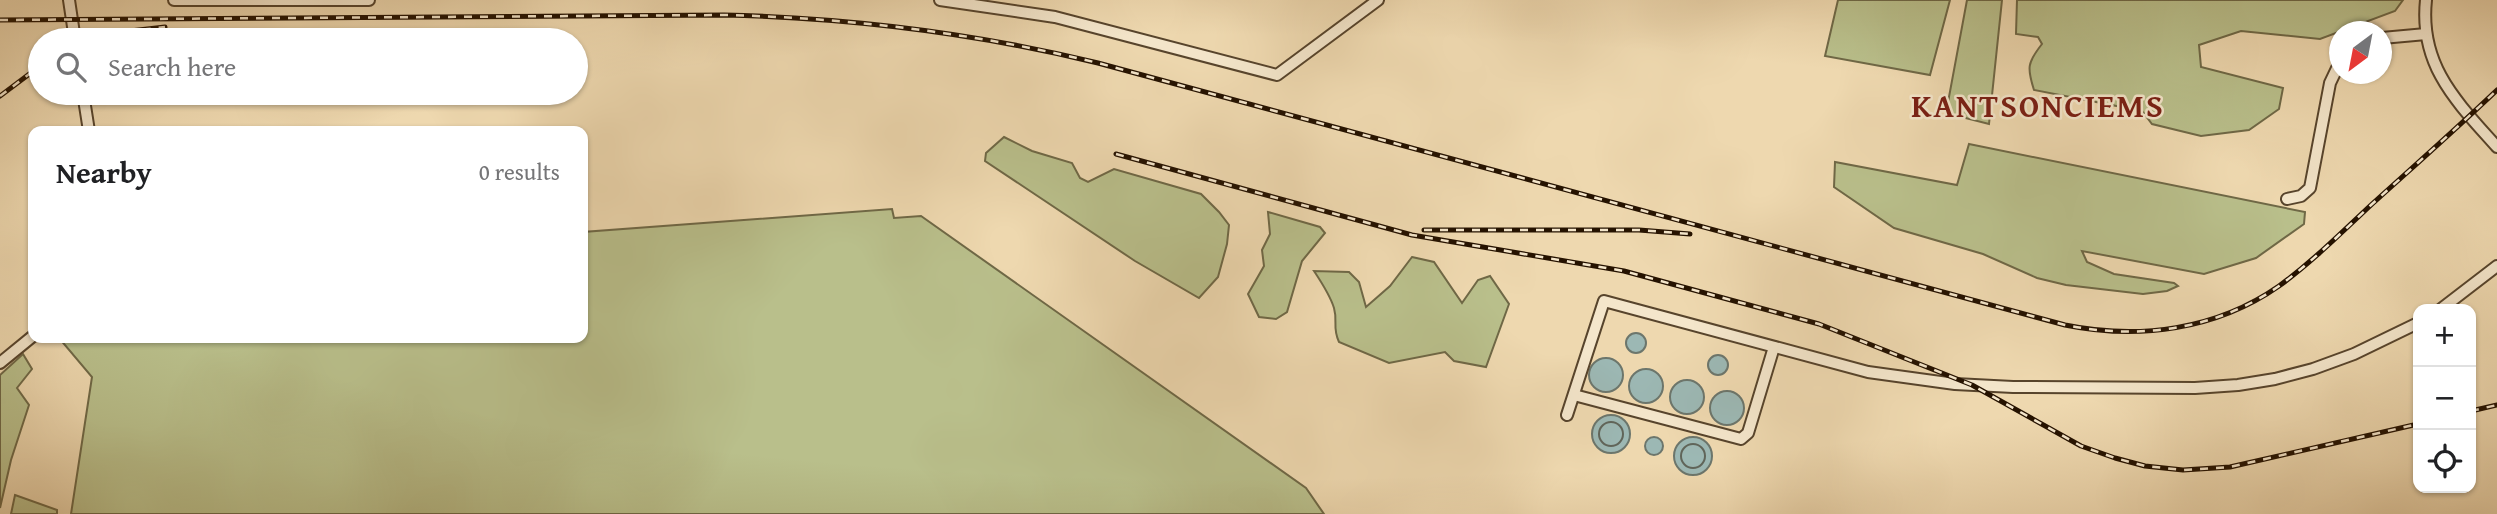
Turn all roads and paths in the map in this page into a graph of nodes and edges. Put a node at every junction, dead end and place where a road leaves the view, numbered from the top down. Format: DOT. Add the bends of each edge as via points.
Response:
graph roads {
  1 [pos="69,0"];
  2 [pos="174,0"];
  3 [pos="369,0"];
  4 [pos="940,0"];
  5 [pos="1378,0"];
  6 [pos="2426,0"];
  7 [pos="73,28"];
  8 [pos="2426,34"];
  9 [pos="2392,37"];
  10 [pos="2330,84"];
  11 [pos="85,105"];
  12 [pos="88,126"];
  13 [pos="2497,147"];
  14 [pos="2287,199"];
  15 [pos="2497,266"];
  16 [pos="2448,304"];
  17 [pos="2413,325"];
  18 [pos="28,340"];
  19 [pos="1774,347"];
  20 [pos="0,363"];
  21 [pos="1574,395"];
  22 [pos="1567,415"];
  1 -- 7 [label="street"];
  2 -- 3 [label="street"];
  4 -- 5 [label="street" via="1055,17 1277,75"];
  6 -- 8 [label="street"];
  8 -- 9 [label="street"];
  8 -- 13 [label="street" via="2445,85"];
  10 -- 14 [label="street" via="2310,188 2301,197"];
  11 -- 12 [label="street"];
  15 -- 16 [label="street"];
  17 -- 19 [label="street" via="2313,369 2238,386 2195,388 1955,384 1868,372"];
  18 -- 20 [label="street"];
  19 -- 21 [label="street" via="1748,433 1741,439"];
  19 -- 21 [label="street" via="1604,301"];
  21 -- 22 [label="street"];
}
